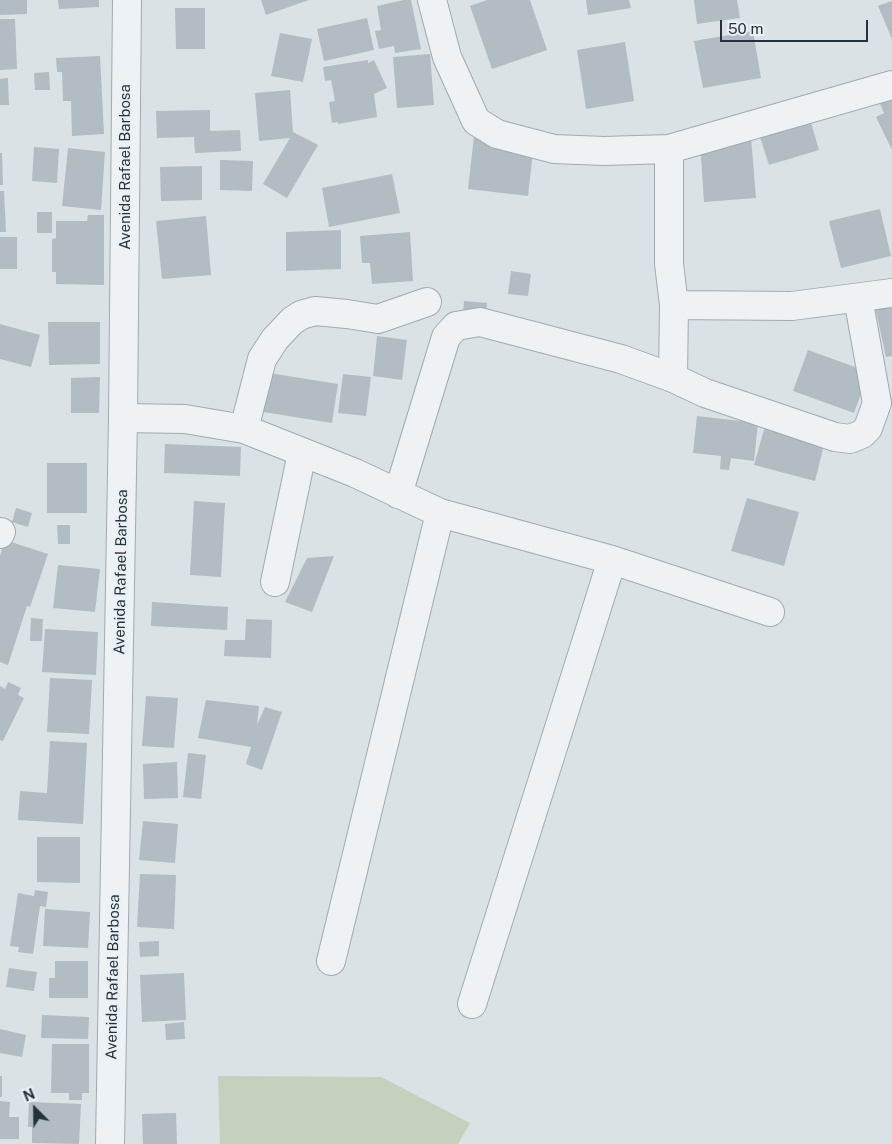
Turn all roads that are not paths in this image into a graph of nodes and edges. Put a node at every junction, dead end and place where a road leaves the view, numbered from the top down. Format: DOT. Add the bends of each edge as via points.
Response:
graph roads {
  1 [pos="127,0"];
  2 [pos="432,0"];
  3 [pos="892,85"];
  4 [pos="669,149"];
  5 [pos="892,293"];
  6 [pos="858,298"];
  7 [pos="427,302"];
  8 [pos="674,305"];
  9 [pos="674,378"];
  10 [pos="123,418"];
  11 [pos="244,429"];
  12 [pos="302,453"];
  13 [pos="398,494"];
  14 [pos="440,513"];
  15 [pos="612,560"];
  16 [pos="275,582"];
  17 [pos="770,612"];
  18 [pos="331,960"];
  19 [pos="472,1004"];
  20 [pos="110,1144"];
  1 -- 10 [label="street, Avenida Rafael Barbosa"];
  2 -- 4 [label="street" via="448,57 476,121 497,134 554,148 604,151"];
  3 -- 4 [label="street"];
  4 -- 8 [label="street" via="669,264"];
  5 -- 6 [label="street"];
  6 -- 8 [label="street" via="792,306"];
  6 -- 9 [label="street" via="876,403 868,428 862,434 850,439 835,437 705,393"];
  7 -- 11 [label="street" via="378,319 315,310 296,318 275,339 262,359"];
  8 -- 9 [label="street"];
  9 -- 13 [label="street" via="621,358 480,322 456,326 446,337"];
  10 -- 11 [label="street" via="185,420"];
  10 -- 20 [label="street, Avenida Rafael Barbosa"];
  11 -- 12 [label="street"];
  12 -- 13 [label="street"];
  12 -- 16 [label="street"];
  13 -- 14 [label="street"];
  14 -- 15 [label="street"];
  14 -- 18 [label="street"];
  15 -- 17 [label="street"];
  15 -- 19 [label="street"];
}
